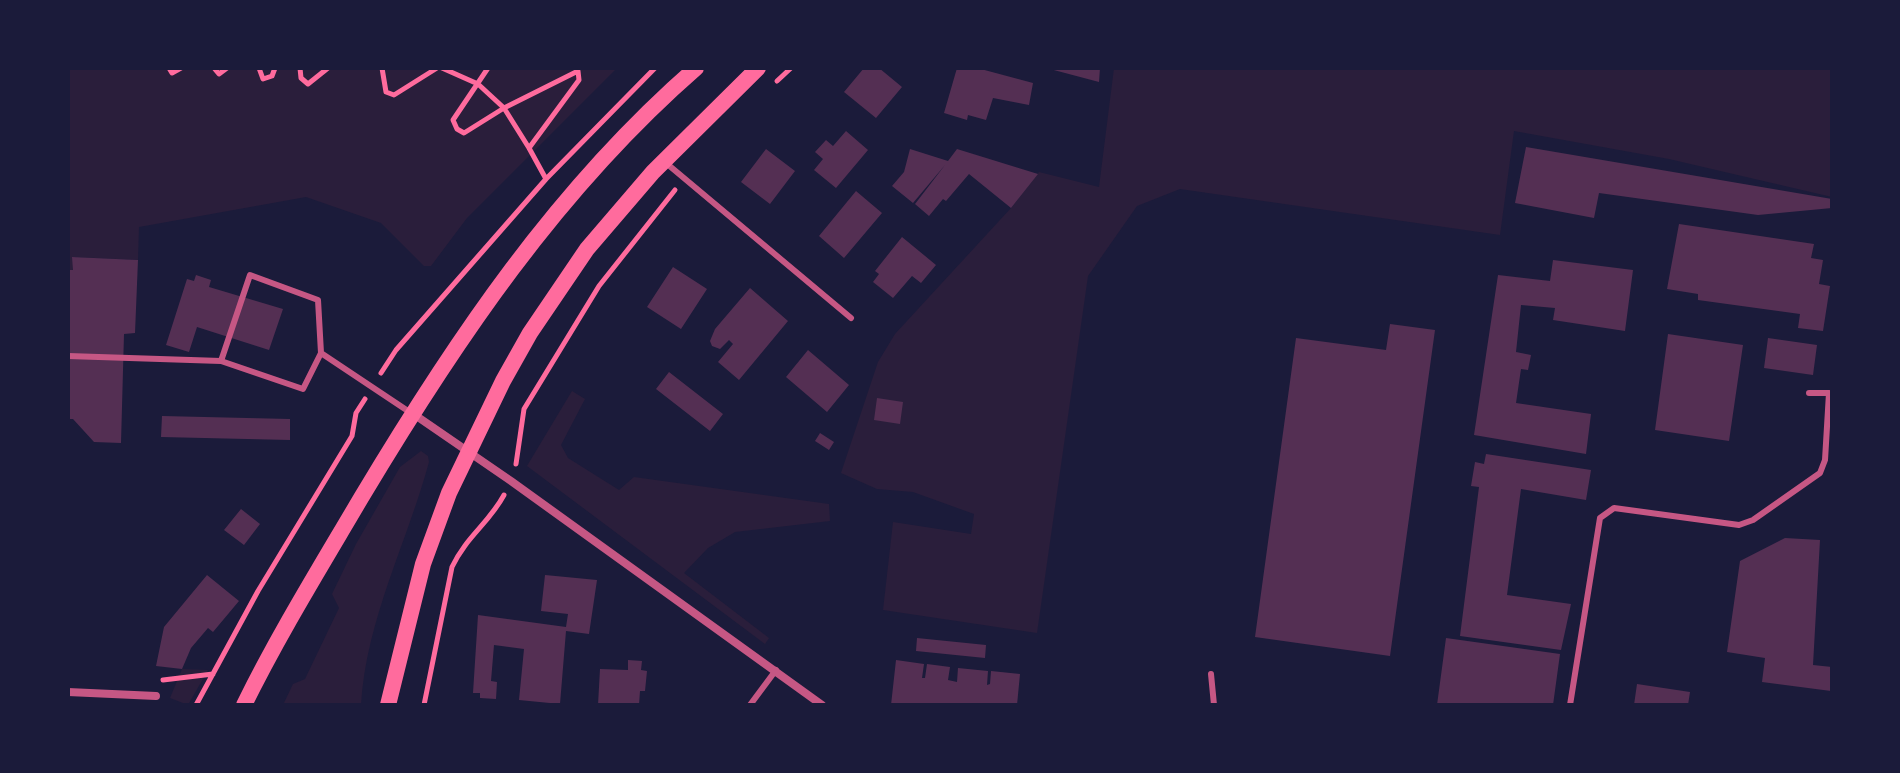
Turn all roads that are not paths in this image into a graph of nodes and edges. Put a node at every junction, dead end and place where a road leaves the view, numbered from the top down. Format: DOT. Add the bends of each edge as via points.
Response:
graph roads {
  1 [pos="696,68"];
  2 [pos="758,68"];
  3 [pos="663,161"];
  4 [pos="851,318"];
  5 [pos="321,353"];
  6 [pos="68,356"];
  7 [pos="221,361"];
  8 [pos="1809,393"];
  9 [pos="412,413"];
  10 [pos="468,451"];
  11 [pos="776,670"];
  12 [pos="1211,674"];
  13 [pos="68,692"];
  14 [pos="156,696"];
  15 [pos="244,705"];
  16 [pos="388,705"];
  17 [pos="750,705"];
  18 [pos="822,705"];
  19 [pos="1214,705"];
  20 [pos="1570,705"];
  1 -- 9 [label="main road" via="608,153 533,238"];
  2 -- 3 [label="main road"];
  3 -- 4 [label="lane"];
  3 -- 10 [label="main road" via="587,249 538,321"];
  5 -- 7 [label="lane" via="303,389"];
  5 -- 7 [label="lane" via="318,300 250,275"];
  5 -- 9 [label="lane"];
  6 -- 7 [label="lane"];
  8 -- 20 [label="lane" via="1829,393 1820,473 1753,520 1739,525 1614,508 1600,518"];
  9 -- 10 [label="street"];
  9 -- 15 [label="main road"];
  10 -- 11 [label="street"];
  10 -- 16 [label="main road" via="423,564"];
  11 -- 17 [label="lane"];
  11 -- 18 [label="street"];
  12 -- 19 [label="lane"];
  13 -- 14 [label="street"];
}
